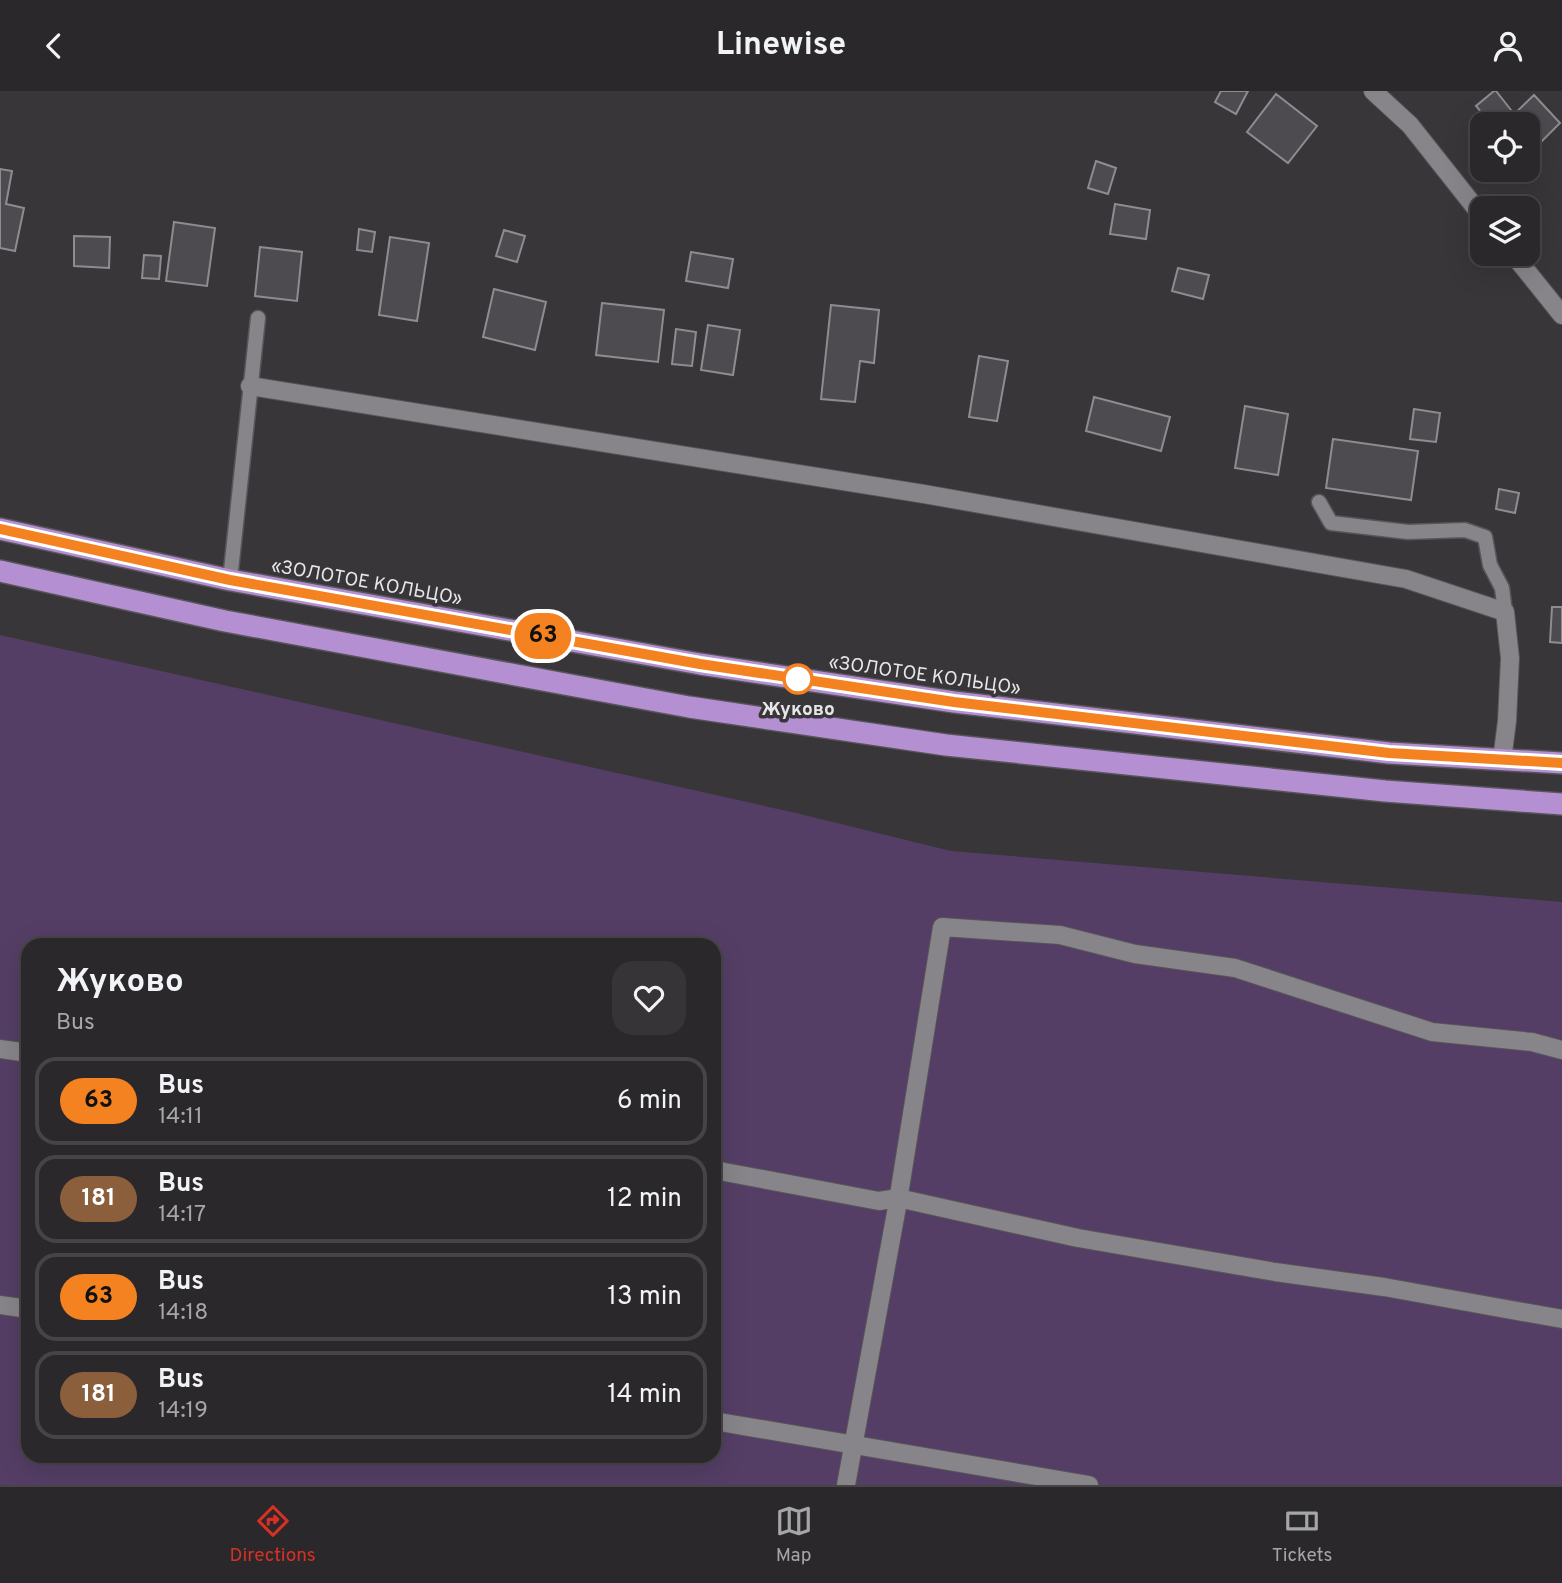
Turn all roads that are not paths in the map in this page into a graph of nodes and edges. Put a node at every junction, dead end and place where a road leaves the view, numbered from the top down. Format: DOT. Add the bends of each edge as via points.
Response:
graph roads {
  1 [pos="1373,91"];
  2 [pos="1470,201"];
  3 [pos="1523,266"];
  4 [pos="1562,315"];
  5 [pos="258,318"];
  6 [pos="250,386"];
  7 [pos="1319,502"];
  8 [pos="0,529"];
  9 [pos="0,571"];
  10 [pos="230,580"];
  11 [pos="1505,612"];
  12 [pos="1502,760"];
  13 [pos="1562,763"];
  14 [pos="1562,804"];
  15 [pos="0,1049"];
  16 [pos="1562,1050"];
  17 [pos="21,1052"];
  18 [pos="721,1171"];
  19 [pos="898,1198"];
  20 [pos="0,1304"];
  21 [pos="21,1308"];
  22 [pos="1562,1319"];
  23 [pos="721,1422"];
  24 [pos="852,1444"];
  25 [pos="846,1485"];
  26 [pos="1089,1485"];
  1 -- 2 [label="street" via="1410,125"];
  3 -- 4 [label="street"];
  5 -- 6 [label="lane"];
  6 -- 10 [label="lane"];
  6 -- 11 [label="street" via="911,492 1406,579"];
  7 -- 11 [label="lane" via="1331,523 1408,532 1465,530 1485,537"];
  8 -- 10 [label="highway, «ЗОЛОТОЕ КОЛЬЦО»"];
  9 -- 14 [label="highway" via="225,621 743,715 959,746 1385,791"];
  10 -- 12 [label="highway, «ЗОЛОТОЕ КОЛЬЦО»" via="700,664 954,702 1389,753"];
  11 -- 12 [label="street" via="1510,658"];
  12 -- 13 [label="highway, «ЗОЛОТОЕ КОЛЬЦО»"];
  15 -- 17 [label="street"];
  16 -- 19 [label="street" via="1532,1042 1432,1032 1235,968 1135,954 1060,935 942,927"];
  18 -- 19 [label="street" via="880,1201"];
  19 -- 22 [label="street" via="1078,1238"];
  19 -- 24 [label="street"];
  20 -- 21 [label="street"];
  23 -- 24 [label="street"];
  24 -- 25 [label="street"];
  24 -- 26 [label="street"];
}
